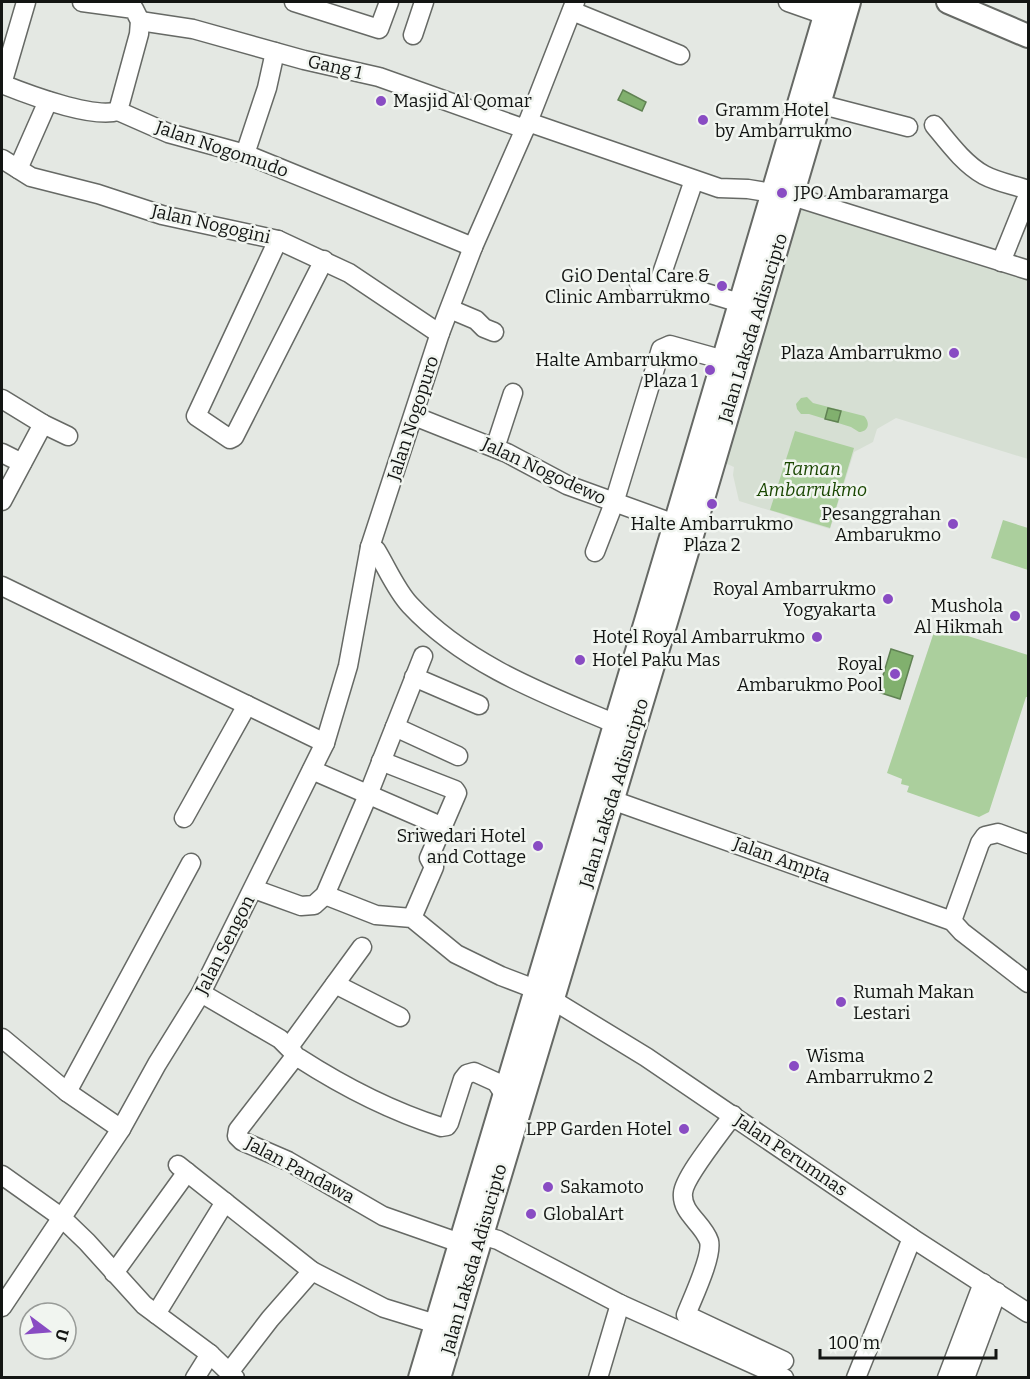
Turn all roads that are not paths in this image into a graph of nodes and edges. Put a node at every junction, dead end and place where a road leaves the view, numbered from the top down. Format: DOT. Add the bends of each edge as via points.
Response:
graph roads {
  1 [pos="26,2"];
  2 [pos="82,2"];
  3 [pos="294,2"];
  4 [pos="389,2"];
  5 [pos="424,2"];
  6 [pos="788,2"];
  7 [pos="849,2"];
  8 [pos="948,2"];
  9 [pos="574,6"];
  10 [pos="827,8"];
  11 [pos="984,9"];
  12 [pos="137,10"];
  13 [pos="413,35"];
  14 [pos="1029,36"];
  15 [pos="275,52"];
  16 [pos="680,55"];
  17 [pos="48,101"];
  18 [pos="819,104"];
  19 [pos="118,111"];
  20 [pos="527,125"];
  21 [pos="934,125"];
  22 [pos="908,127"];
  23 [pos="245,154"];
  24 [pos="2,159"];
  25 [pos="18,169"];
  26 [pos="694,180"];
  27 [pos="1029,190"];
  28 [pos="783,194"];
  29 [pos="1029,195"];
  30 [pos="278,240"];
  31 [pos="473,247"];
  32 [pos="324,260"];
  33 [pos="1001,261"];
  34 [pos="1029,270"];
  35 [pos="660,279"];
  36 [pos="639,284"];
  37 [pos="740,303"];
  38 [pos="450,309"];
  39 [pos="494,332"];
  40 [pos="440,333"];
  41 [pos="724,360"];
  42 [pos="513,393"];
  43 [pos="2,399"];
  44 [pos="414,416"];
  45 [pos="43,424"];
  46 [pos="68,436"];
  47 [pos="495,448"];
  48 [pos="2,453"];
  49 [pos="22,463"];
  50 [pos="2,501"];
  51 [pos="614,503"];
  52 [pos="675,524"];
  53 [pos="370,548"];
  54 [pos="595,552"];
  55 [pos="2,586"];
  56 [pos="423,656"];
  57 [pos="414,677"];
  58 [pos="247,705"];
  59 [pos="479,705"];
  60 [pos="616,724"];
  61 [pos="395,727"];
  62 [pos="325,744"];
  63 [pos="458,756"];
  64 [pos="381,761"];
  65 [pos="312,770"];
  66 [pos="368,795"];
  67 [pos="612,800"];
  68 [pos="184,818"];
  69 [pos="443,827"];
  70 [pos="1029,844"];
  71 [pos="191,863"];
  72 [pos="254,889"];
  73 [pos="325,895"];
  74 [pos="412,918"];
  75 [pos="952,921"];
  76 [pos="362,947"];
  77 [pos="1029,983"];
  78 [pos="336,984"];
  79 [pos="201,993"];
  80 [pos="543,994"];
  81 [pos="400,1017"];
  82 [pos="4,1045"];
  83 [pos="291,1053"];
  84 [pos="67,1092"];
  85 [pos="504,1094"];
  86 [pos="733,1115"];
  87 [pos="121,1129"];
  88 [pos="2,1175"];
  89 [pos="225,1202"];
  90 [pos="61,1217"];
  91 [pos="481,1235"];
  92 [pos="912,1238"];
  93 [pos="460,1243"];
  94 [pos="312,1271"];
  95 [pos="114,1273"];
  96 [pos="990,1287"];
  97 [pos="620,1304"];
  98 [pos="2,1307"];
  99 [pos="1029,1313"];
  100 [pos="156,1314"];
  101 [pos="439,1341"];
  102 [pos="210,1354"];
  103 [pos="784,1369"];
  104 [pos="233,1374"];
  105 [pos="195,1377"];
  106 [pos="420,1377"];
  107 [pos="439,1377"];
  108 [pos="598,1377"];
  109 [pos="856,1377"];
  110 [pos="947,1377"];
  111 [pos="964,1377"];
  1 -- 17 [label="street" via="2,84"];
  2 -- 12 [label="street"];
  3 -- 4 [label="street" via="380,28"];
  5 -- 13 [label="street"];
  6 -- 10 [label="street"];
  7 -- 18 [label="main road, Jalan Laksda Adisucipto"];
  8 -- 11 [label="main road"];
  9 -- 16 [label="street"];
  9 -- 20 [label="street, Jalan Nogopuro"];
  10 -- 28 [label="main road, Jalan Laksda Adisucipto"];
  11 -- 14 [label="main road"];
  12 -- 15 [label="street, Gang 1"];
  12 -- 19 [label="street" via="140,34"];
  15 -- 20 [label="street, Gang 1" via="379,77"];
  15 -- 23 [label="street"];
  17 -- 19 [label="street" via="107,114"];
  17 -- 25 [label="street"];
  18 -- 22 [label="street"];
  18 -- 28 [label="main road, Jalan Laksda Adisucipto"];
  19 -- 23 [label="street, Jalan Nogomudo" via="168,133"];
  20 -- 26 [label="street, Gang 1"];
  20 -- 31 [label="street, Jalan Nogopuro"];
  21 -- 27 [label="street" via="954,150 979,171"];
  23 -- 31 [label="street, Jalan Nogomudo"];
  24 -- 25 [label="street, Jalan Nogogini"];
  25 -- 30 [label="street, Jalan Nogogini" via="32,177 162,215"];
  26 -- 28 [label="street, Gang 1" via="719,188"];
  26 -- 35 [label="street"];
  28 -- 33 [label="street, Gang 1"];
  28 -- 37 [label="main road, Jalan Laksda Adisucipto"];
  28 -- 67 [label="main road, Jalan Laksda Adisucipto"];
  29 -- 33 [label="street"];
  30 -- 32 [label="street, Jalan Nogogini"];
  30 -- 32 [label="street" via="196,416 230,439"];
  31 -- 38 [label="street, Jalan Nogopuro"];
  32 -- 40 [label="street, Jalan Nogogini"];
  33 -- 34 [label="street, Gang 1"];
  35 -- 36 [label="street" via="658,285"];
  35 -- 37 [label="street"];
  37 -- 41 [label="main road, Jalan Laksda Adisucipto"];
  38 -- 39 [label="street"];
  38 -- 40 [label="street, Jalan Nogopuro"];
  40 -- 44 [label="street, Jalan Nogopuro"];
  41 -- 51 [label="street" via="670,345 661,350"];
  41 -- 52 [label="main road, Jalan Laksda Adisucipto"];
  42 -- 47 [label="street"];
  43 -- 45 [label="street"];
  44 -- 47 [label="street, Jalan Nogodewo"];
  44 -- 53 [label="street, Jalan Nogopuro"];
  45 -- 46 [label="street"];
  45 -- 49 [label="street"];
  47 -- 51 [label="street, Jalan Nogodewo" via="567,485"];
  48 -- 49 [label="street"];
  49 -- 50 [label="street"];
  51 -- 52 [label="street, Jalan Nogodewo"];
  51 -- 54 [label="street"];
  52 -- 60 [label="main road, Jalan Laksda Adisucipto"];
  53 -- 60 [label="street" via="376,550 409,604 453,643 504,675"];
  53 -- 62 [label="street, Jalan Sengon" via="348,666"];
  55 -- 58 [label="street"];
  56 -- 57 [label="street"];
  57 -- 59 [label="street"];
  57 -- 61 [label="street"];
  58 -- 62 [label="street"];
  58 -- 68 [label="street"];
  60 -- 80 [label="main road, Jalan Laksda Adisucipto"];
  61 -- 63 [label="street"];
  61 -- 64 [label="street"];
  62 -- 65 [label="street, Jalan Sengon"];
  64 -- 66 [label="street"];
  64 -- 69 [label="street" via="455,790"];
  65 -- 66 [label="street"];
  65 -- 72 [label="street, Jalan Sengon"];
  66 -- 69 [label="street"];
  66 -- 73 [label="street"];
  67 -- 75 [label="street, Jalan Ampta"];
  67 -- 80 [label="main road, Jalan Laksda Adisucipto"];
  69 -- 74 [label="street" via="429,858 434,867"];
  70 -- 75 [label="street" via="998,833 985,836"];
  71 -- 84 [label="street"];
  72 -- 73 [label="street" via="302,906 314,905"];
  72 -- 79 [label="street, Jalan Sengon"];
  73 -- 74 [label="street" via="376,915"];
  74 -- 80 [label="street, Jalan Perumnas" via="456,954"];
  75 -- 77 [label="street"];
  76 -- 78 [label="street"];
  78 -- 81 [label="street"];
  78 -- 83 [label="street"];
  79 -- 83 [label="street" via="246,1018"];
  79 -- 87 [label="street, Jalan Sengon"];
  80 -- 85 [label="main road, Jalan Laksda Adisucipto"];
  80 -- 86 [label="street, Jalan Perumnas"];
  80 -- 91 [label="main road, Jalan Laksda Adisucipto"];
  82 -- 84 [label="street"];
  83 -- 85 [label="street" via="372,1100 441,1127 449,1123 467,1074 474,1072 496,1082"];
  83 -- 93 [label="street, Jalan Pandawa" via="237,1130 237,1136 383,1216"];
  84 -- 87 [label="street"];
  85 -- 93 [label="main road, Jalan Laksda Adisucipto"];
  86 -- 92 [label="street, Jalan Perumnas"];
  86 -- 103 [label="street" via="690,1176 682,1194 685,1207 709,1242 709,1253 686,1315"];
  87 -- 90 [label="street, Jalan Sengon"];
  88 -- 90 [label="street"];
  89 -- 94 [label="street"];
  89 -- 95 [label="street" via="182,1168"];
  89 -- 100 [label="street"];
  90 -- 95 [label="street"];
  90 -- 98 [label="street, Jalan Sengon"];
  91 -- 97 [label="street" via="498,1240"];
  91 -- 101 [label="main road, Jalan Laksda Adisucipto"];
  92 -- 96 [label="street, Jalan Perumnas"];
  92 -- 109 [label="street"];
  93 -- 101 [label="main road, Jalan Laksda Adisucipto"];
  94 -- 101 [label="street"];
  94 -- 104 [label="street" via="270,1319"];
  95 -- 100 [label="street"];
  96 -- 99 [label="street, Jalan Perumnas"];
  96 -- 110 [label="street"];
  96 -- 111 [label="street"];
  97 -- 103 [label="street"];
  97 -- 108 [label="street"];
  100 -- 102 [label="street"];
  101 -- 106 [label="main road, Jalan Laksda Adisucipto"];
  101 -- 107 [label="main road, Jalan Laksda Adisucipto"];
  102 -- 104 [label="street"];
  102 -- 105 [label="street"];
}
